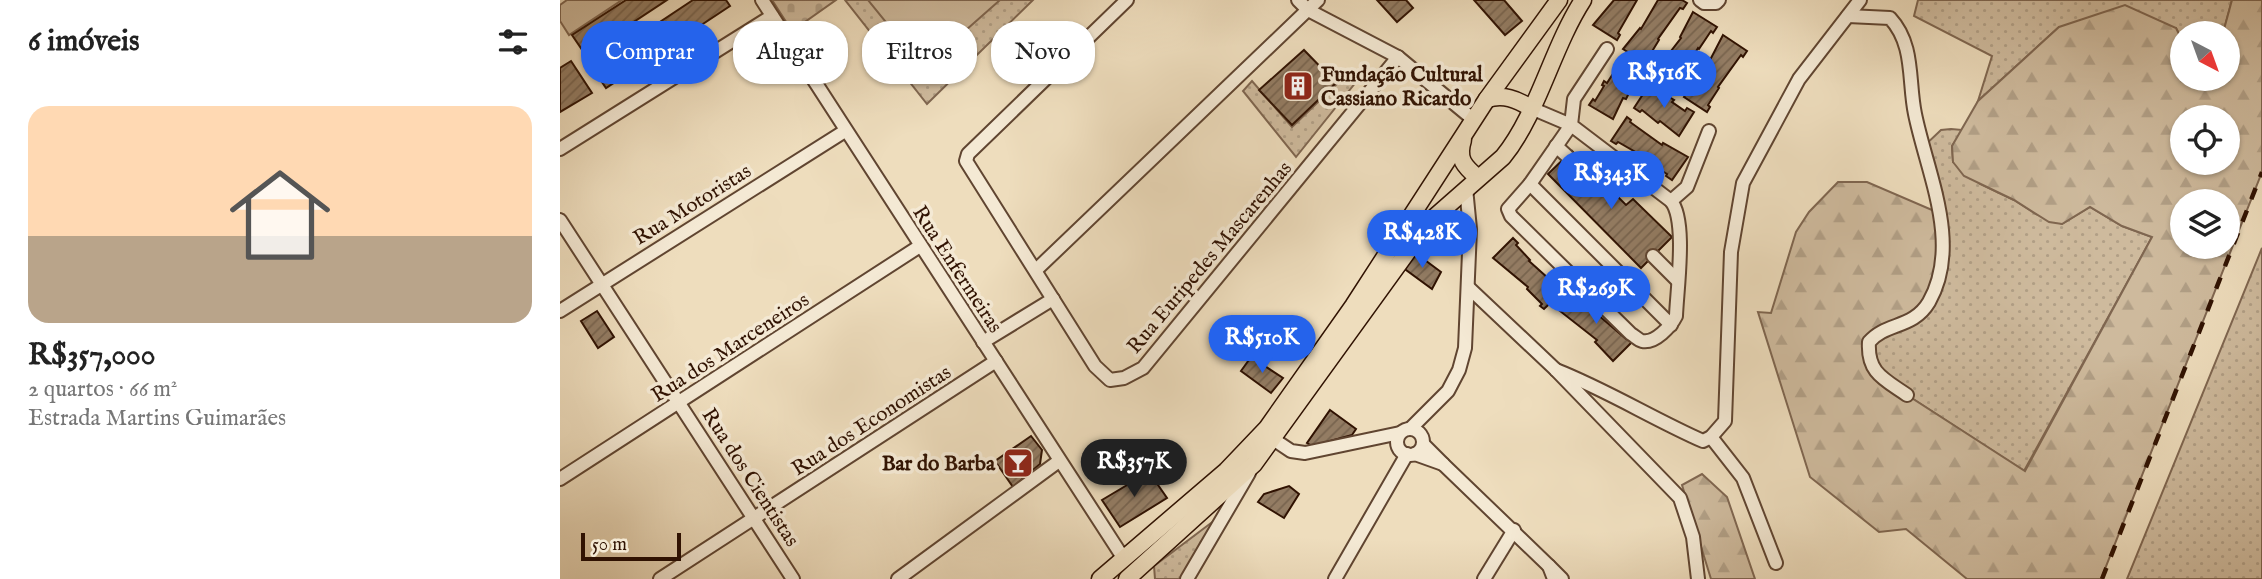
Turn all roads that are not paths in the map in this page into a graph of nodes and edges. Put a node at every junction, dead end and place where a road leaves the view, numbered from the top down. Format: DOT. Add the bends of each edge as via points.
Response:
graph roads {
  1 [pos="762,0"];
  2 [pos="1127,0"];
  3 [pos="1298,0"];
  4 [pos="1318,0"];
  5 [pos="1559,0"];
  6 [pos="1583,0"];
  7 [pos="1700,0"];
  8 [pos="1719,0"];
  9 [pos="1860,0"];
  10 [pos="1308,10"];
  11 [pos="772,16"];
  12 [pos="1847,16"];
  13 [pos="1607,49"];
  14 [pos="1398,57"];
  15 [pos="1487,99"];
  16 [pos="1531,108"];
  17 [pos="1474,120"];
  18 [pos="1571,125"];
  19 [pos="845,131"];
  20 [pos="1709,131"];
  21 [pos="1464,135"];
  22 [pos="1556,146"];
  23 [pos="560,149"];
  24 [pos="1567,156"];
  25 [pos="1472,183"];
  26 [pos="1530,184"];
  27 [pos="1671,201"];
  28 [pos="560,220"];
  29 [pos="920,246"];
  30 [pos="1653,256"];
  31 [pos="1036,270"];
  32 [pos="1677,279"];
  33 [pos="602,284"];
  34 [pos="1468,287"];
  35 [pos="1053,299"];
  36 [pos="560,311"];
  37 [pos="1671,325"];
  38 [pos="983,342"];
  39 [pos="996,361"];
  40 [pos="1556,370"];
  41 [pos="1907,395"];
  42 [pos="680,402"];
  43 [pos="1405,431"];
  44 [pos="1711,437"];
  45 [pos="1273,439"];
  46 [pos="1415,451"];
  47 [pos="1059,461"];
  48 [pos="1254,464"];
  49 [pos="560,479"];
  50 [pos="755,519"];
  51 [pos="1514,530"];
  52 [pos="1124,559"];
  53 [pos="1776,563"];
  54 [pos="1549,566"];
  55 [pos="660,579"];
  56 [pos="793,579"];
  57 [pos="898,579"];
  58 [pos="1100,579"];
  59 [pos="1127,579"];
  60 [pos="1188,579"];
  61 [pos="1335,579"];
  62 [pos="1484,579"];
  63 [pos="1554,579"];
  64 [pos="1562,579"];
  65 [pos="1698,579"];
  1 -- 11 [label="street, Rua Enfermeiras"];
  2 -- 31 [label="street" via="968,154 966,161"];
  3 -- 10 [label="street"];
  4 -- 10 [label="street"];
  5 -- 15 [label="main road"];
  6 -- 16 [label="main road"];
  7 -- 8 [label="street"];
  9 -- 12 [label="street"];
  10 -- 14 [label="street"];
  10 -- 31 [label="street"];
  11 -- 19 [label="street, Rua Enfermeiras"];
  11 -- 23 [label="street"];
  12 -- 41 [label="street" via="1890,18 1900,29 1908,52 1914,113 1939,213 1941,257 1929,302 1909,322 1880,331 1868,342 1875,372"];
  12 -- 44 [label="street" via="1799,79 1744,183 1731,252 1727,414"];
  13 -- 18 [label="street" via="1574,99"];
  14 -- 17 [label="street"];
  14 -- 35 [label="street, Rua Euripedes Mascarenhas" via="1143,368 1110,380 1095,366"];
  15 -- 16 [label="main road" via="1510,97"];
  15 -- 17 [label="main road"];
  16 -- 18 [label="street"];
  16 -- 25 [label="main road" via="1512,146"];
  17 -- 21 [label="main road"];
  18 -- 22 [label="street"];
  18 -- 27 [label="street"];
  19 -- 29 [label="street, Rua Enfermeiras"];
  19 -- 33 [label="street, Rua Motoristas"];
  20 -- 27 [label="street" via="1687,187"];
  21 -- 25 [label="main road" via="1460,148"];
  21 -- 52 [label="main road" via="1267,428 1226,471"];
  22 -- 24 [label="street"];
  22 -- 26 [label="street" via="1549,166"];
  25 -- 34 [label="street"];
  25 -- 45 [label="main road" via="1429,222"];
  26 -- 37 [label="street"];
  26 -- 37 [label="street" via="1510,204 1511,216 1631,334 1642,341 1652,340"];
  27 -- 32 [label="street" via="1680,225"];
  28 -- 33 [label="street, Rua dos Cientistas"];
  29 -- 38 [label="street, Rua Enfermeiras"];
  29 -- 42 [label="street, Rua dos Marceneiros"];
  30 -- 32 [label="street"];
  31 -- 35 [label="street"];
  32 -- 37 [label="street" via="1676,316"];
  33 -- 36 [label="street, Rua Motoristas"];
  33 -- 42 [label="street, Rua dos Cientistas"];
  34 -- 40 [label="street"];
  34 -- 43 [label="street" via="1465,348 1459,370 1448,391"];
  35 -- 38 [label="street"];
  38 -- 39 [label="street, Rua Enfermeiras"];
  39 -- 47 [label="street, Rua Enfermeiras"];
  39 -- 50 [label="street, Rua dos Economistas"];
  40 -- 44 [label="street" via="1703,441"];
  40 -- 65 [label="street" via="1680,498 1693,537"];
  42 -- 49 [label="street, Rua dos Marceneiros"];
  42 -- 50 [label="street, Rua dos Cientistas"];
  43 -- 45 [label="street" via="1305,453 1291,451"];
  43 -- 46 [label="street" via="1420,433"];
  43 -- 46 [label="street" via="1396,440 1398,447"];
  44 -- 53 [label="street" via="1743,478"];
  45 -- 48 [label="main road"];
  46 -- 51 [label="street" via="1443,464"];
  46 -- 61 [label="street"];
  47 -- 52 [label="street, Rua Enfermeiras"];
  47 -- 57 [label="street"];
  48 -- 59 [label="main road"];
  48 -- 60 [label="street"];
  50 -- 55 [label="street, Rua dos Economistas"];
  50 -- 56 [label="street, Rua dos Cientistas"];
  51 -- 54 [label="street"];
  51 -- 62 [label="street"];
  52 -- 58 [label="main road"];
  54 -- 63 [label="street"];
  54 -- 64 [label="street"];
}
